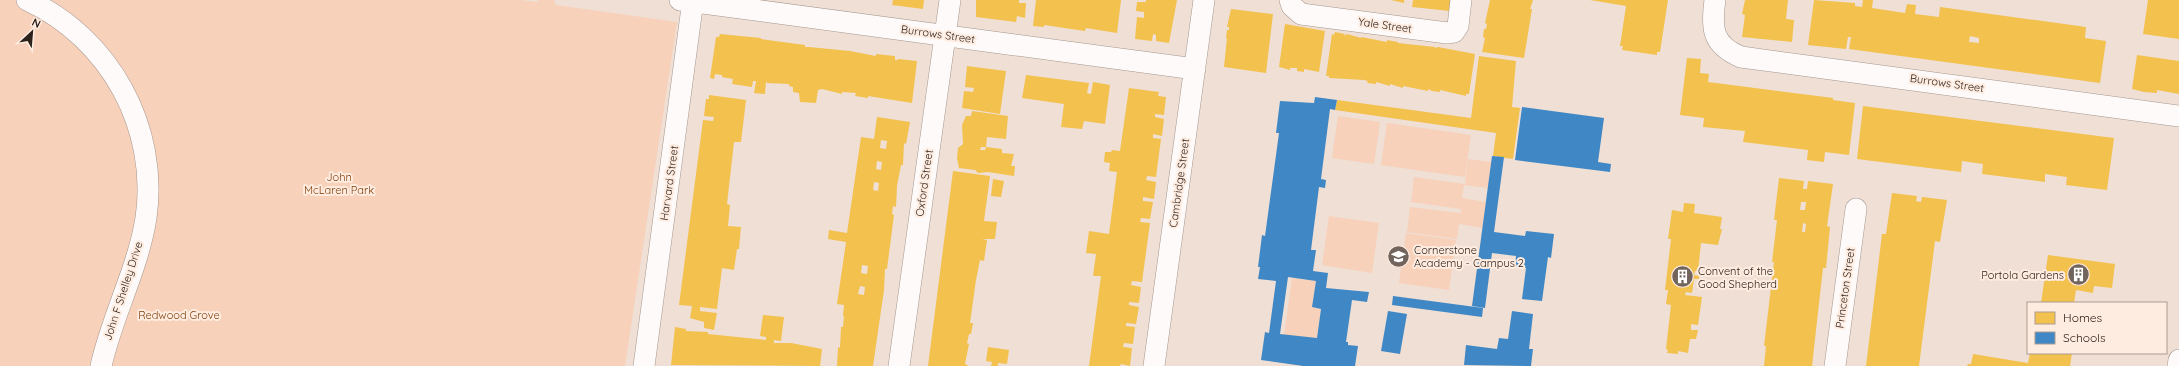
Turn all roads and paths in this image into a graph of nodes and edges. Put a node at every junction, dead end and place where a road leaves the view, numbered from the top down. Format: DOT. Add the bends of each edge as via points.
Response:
graph roads {
  1 [pos="27,0"];
  2 [pos="950,0"];
  3 [pos="1204,0"];
  4 [pos="1290,0"];
  5 [pos="1462,0"];
  6 [pos="1715,0"];
  7 [pos="689,1"];
  8 [pos="945,35"];
  9 [pos="1195,69"];
  10 [pos="2179,116"];
  11 [pos="1856,209"];
  12 [pos="2179,360"];
  13 [pos="101,366"];
  14 [pos="644,366"];
  15 [pos="899,366"];
  16 [pos="1154,366"];
  17 [pos="1835,366"];
  18 [pos="2178,366"];
  1 -- 13 [label="street, John F Shelley Drive" via="49,10 76,30 102,58 124,91 139,127 146,158 148,190 143,232 107,337"];
  2 -- 8 [label="street, Oxford Street"];
  3 -- 9 [label="street, Cambridge Street"];
  4 -- 5 [label="street, Yale Street" via="1292,6 1301,14 1447,33 1454,32 1458,26"];
  6 -- 10 [label="street, Burrows Street" via="1713,24 1719,42 1732,53 1751,58"];
  7 -- 8 [label="street, Burrows Street"];
  7 -- 14 [label="street, Harvard Street"];
  8 -- 9 [label="street, Burrows Street"];
  8 -- 15 [label="street, Oxford Street"];
  9 -- 16 [label="street, Cambridge Street"];
  11 -- 17 [label="street, Princeton Street"];
  12 -- 18 [label="street"];
}
